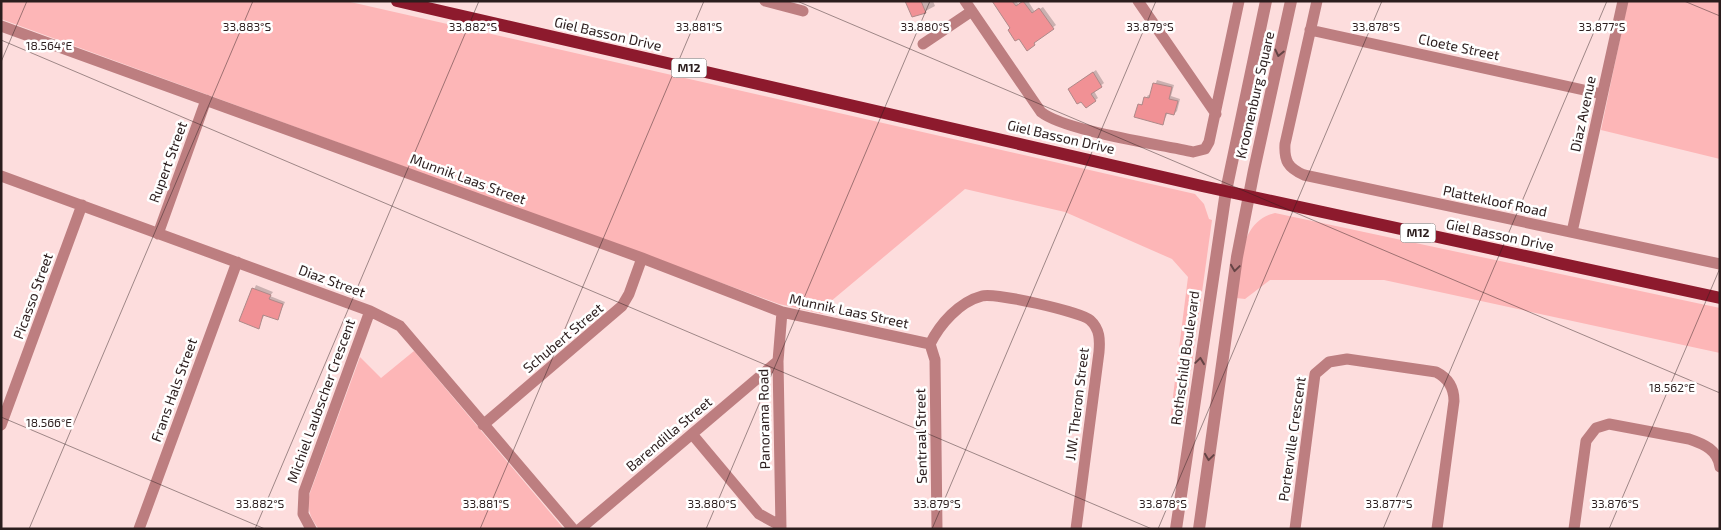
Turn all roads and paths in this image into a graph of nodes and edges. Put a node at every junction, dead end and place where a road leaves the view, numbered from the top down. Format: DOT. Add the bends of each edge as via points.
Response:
graph roads {
  1 [pos="397,1"];
  2 [pos="765,1"];
  3 [pos="1138,1"];
  4 [pos="1239,1"];
  5 [pos="1266,1"];
  6 [pos="1292,1"];
  7 [pos="1317,1"];
  8 [pos="1622,1"];
  9 [pos="968,6"];
  10 [pos="803,11"];
  11 [pos="1,26"];
  12 [pos="1310,30"];
  13 [pos="923,44"];
  14 [pos="1602,94"];
  15 [pos="206,100"];
  16 [pos="1216,114"];
  17 [pos="1,176"];
  18 [pos="1226,191"];
  19 [pos="1248,196"];
  20 [pos="82,205"];
  21 [pos="1572,232"];
  22 [pos="158,234"];
  23 [pos="642,258"];
  24 [pos="237,262"];
  25 [pos="1720,264"];
  26 [pos="1720,298"];
  27 [pos="370,310"];
  28 [pos="782,312"];
  29 [pos="930,344"];
  30 [pos="778,361"];
  31 [pos="1,425"];
  32 [pos="483,425"];
  33 [pos="692,434"];
  34 [pos="1720,468"];
  35 [pos="781,527"];
  36 [pos="139,529"];
  37 [pos="311,529"];
  38 [pos="573,529"];
  39 [pos="580,529"];
  40 [pos="937,529"];
  41 [pos="1076,529"];
  42 [pos="1176,529"];
  43 [pos="1199,529"];
  44 [pos="1295,529"];
  45 [pos="1437,529"];
  46 [pos="1574,529"];
  1 -- 18 [label="main road, Giel Basson Drive / M12"];
  2 -- 10 [label="street"];
  3 -- 16 [label="street"];
  4 -- 16 [label="street"];
  5 -- 18 [label="street, Kroonenburg Square"];
  6 -- 19 [label="street, Kroonenburg Square, one-way"];
  7 -- 12 [label="street"];
  8 -- 14 [label="street, Diaz Avenue"];
  9 -- 13 [label="street"];
  9 -- 16 [label="street" via="1041,112 1048,117 1069,125 1193,152 1205,149"];
  11 -- 15 [label="street, Munnik Laas Street"];
  12 -- 14 [label="street, Cloete Street"];
  12 -- 21 [label="street, Plattekloof Road" via="1285,144 1284,158 1288,166 1304,175"];
  14 -- 21 [label="street, Diaz Avenue"];
  15 -- 22 [label="street, Rupert Street"];
  15 -- 23 [label="street, Munnik Laas Street"];
  17 -- 20 [label="street, Diaz Street"];
  18 -- 19 [label="main road, Giel Basson Drive / M12"];
  42 -- 18 [label="street, Rothschild Boulevard, one-way"];
  19 -- 26 [label="main road, Giel Basson Drive / M12"];
  19 -- 43 [label="street, one-way"];
  20 -- 22 [label="street, Diaz Street"];
  20 -- 31 [label="street, Picasso Street"];
  21 -- 25 [label="street, Plattekloof Road"];
  22 -- 24 [label="street, Diaz Street"];
  23 -- 28 [label="street, Munnik Laas Street"];
  23 -- 32 [label="street, Schubert Street" via="622,306"];
  24 -- 27 [label="street, Diaz Street"];
  24 -- 36 [label="street, Frans Hals Street"];
  27 -- 32 [label="street, Diaz Street" via="400,326"];
  27 -- 37 [label="street, Michiel Laubscher Crescent" via="304,492 303,514"];
  28 -- 29 [label="street, Munnik Laas Street"];
  28 -- 30 [label="street, Panorama Road"];
  29 -- 40 [label="street, Sentraal Street" via="935,360"];
  29 -- 41 [label="street, J.W. Theron Street" via="939,326 952,314 970,301 988,295 1077,313 1095,325 1100,341 1099,352"];
  30 -- 33 [label="street, Barendilla Street"];
  30 -- 35 [label="street, Panorama Road"];
  32 -- 38 [label="street, Diaz Street"];
  33 -- 35 [label="street, Panorama Road" via="759,514"];
  33 -- 39 [label="street, Barendilla Street"];
  34 -- 46 [label="street" via="1715,453 1689,439 1609,424 1596,428 1586,441"];
  44 -- 45 [label="street, Porterville Crescent" via="1315,374 1329,362 1347,359 1436,372 1451,386 1454,401"];
}
